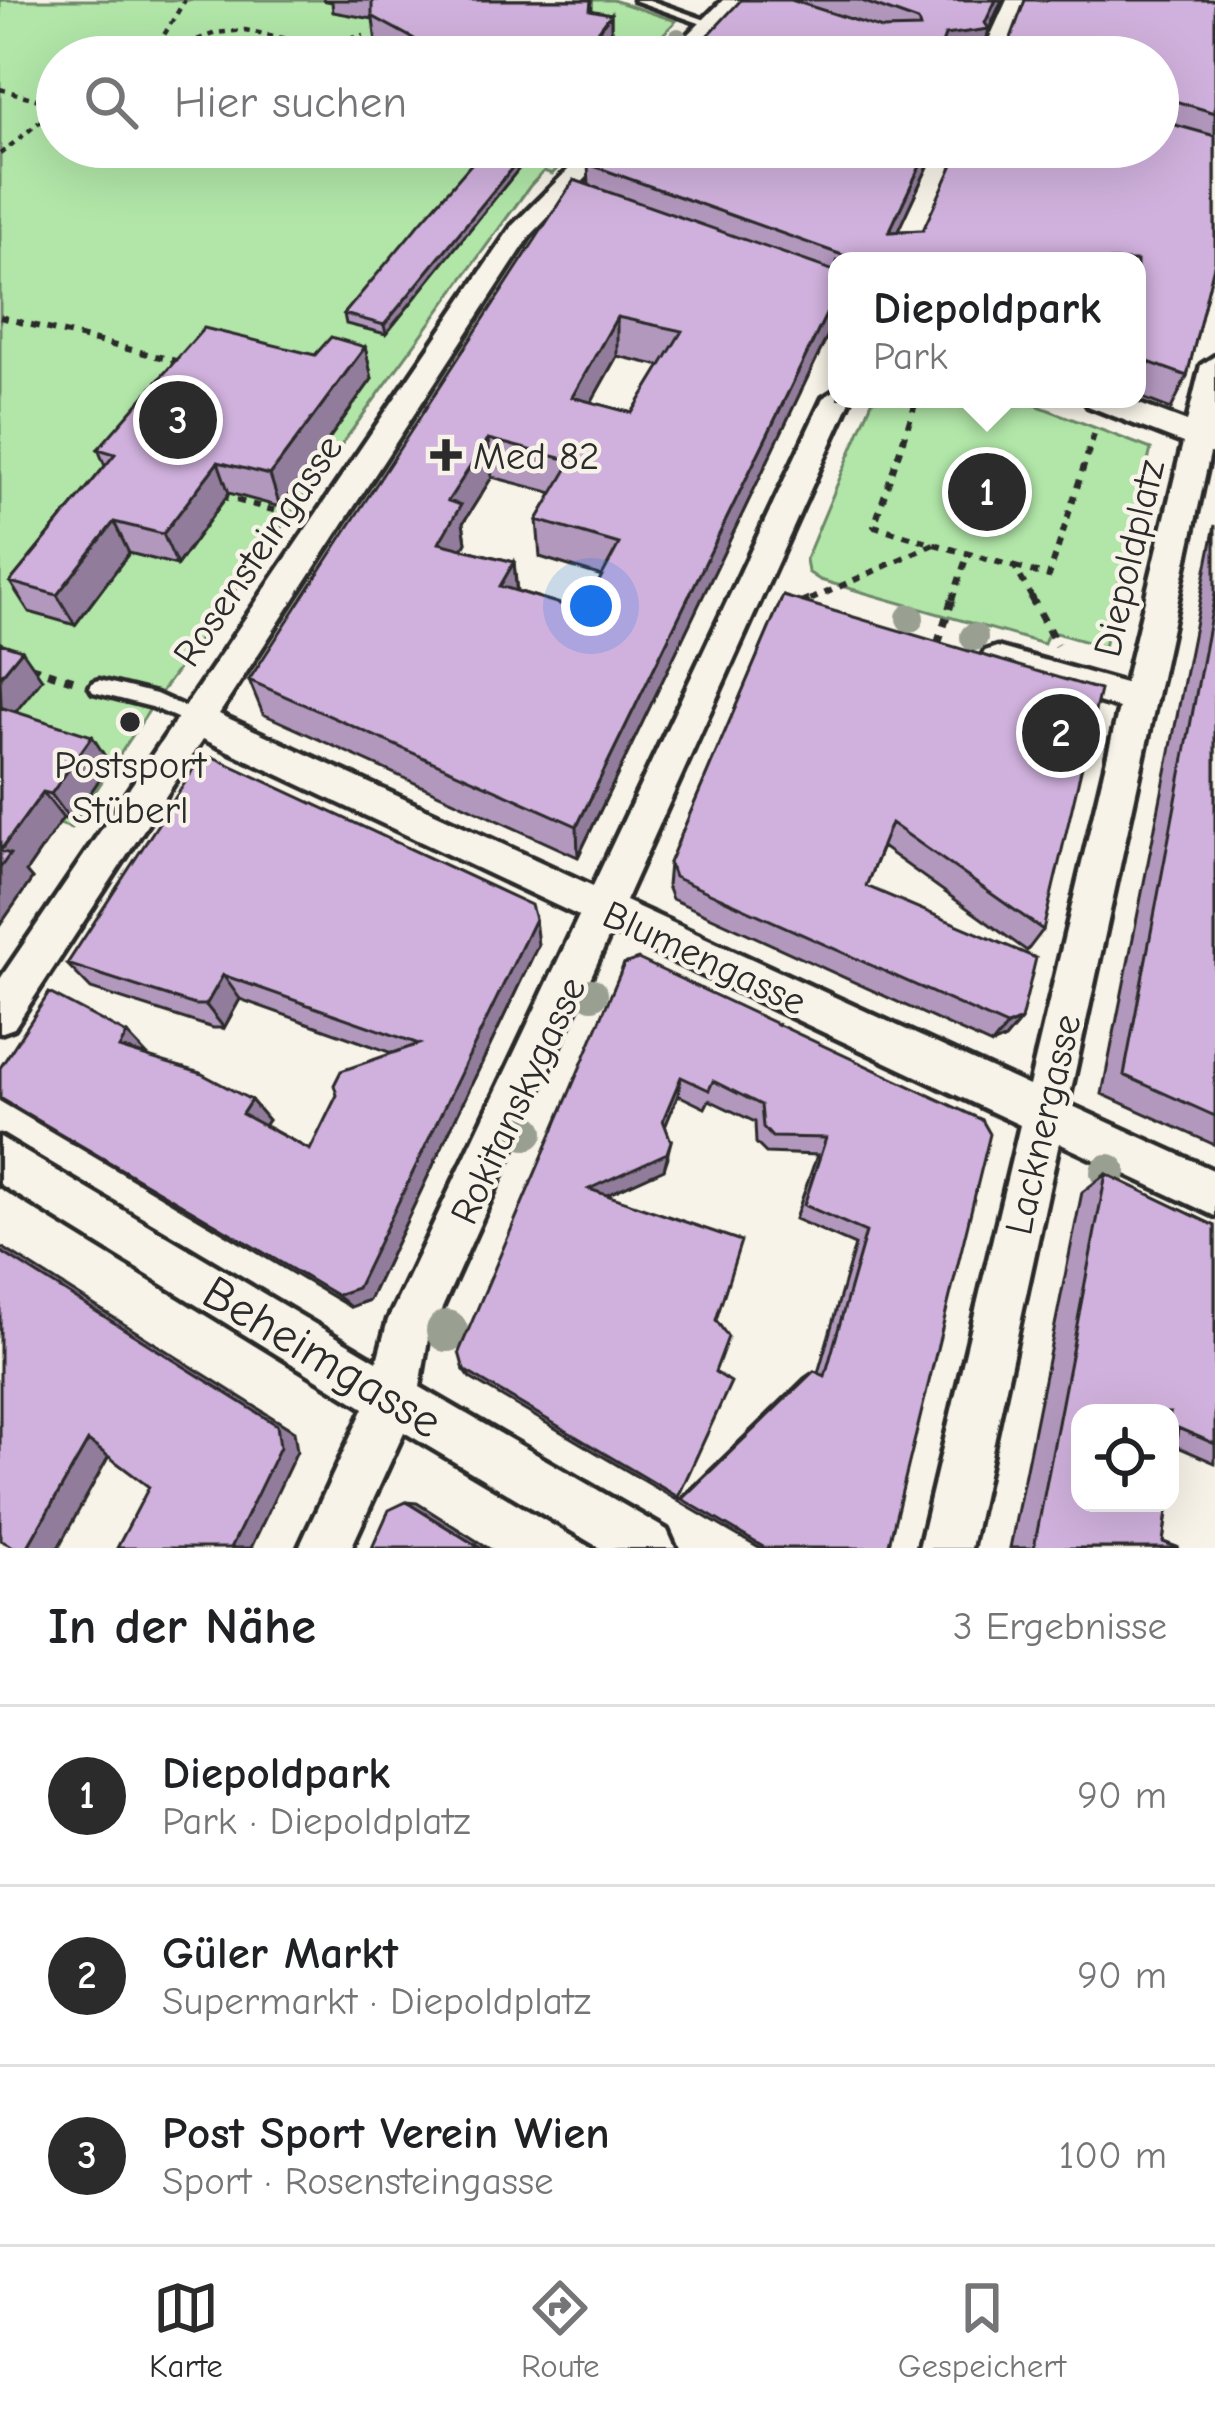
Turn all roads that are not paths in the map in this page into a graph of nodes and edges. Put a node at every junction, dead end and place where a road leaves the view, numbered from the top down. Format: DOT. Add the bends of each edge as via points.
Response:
graph roads {
  1 [pos="639,0"];
  2 [pos="735,0"];
  3 [pos="1017,0"];
  4 [pos="765,11"];
  5 [pos="710,23"];
  6 [pos="697,36"];
  7 [pos="1001,36"];
  8 [pos="591,168"];
  9 [pos="941,168"];
  10 [pos="902,252"];
  11 [pos="1215,364"];
  12 [pos="833,408"];
  13 [pos="1122,408"];
  14 [pos="1207,440"];
  15 [pos="753,590"];
  16 [pos="801,604"];
  17 [pos="938,643"];
  18 [pos="99,687"];
  19 [pos="1138,700"];
  20 [pos="195,719"];
  21 [pos="605,911"];
  22 [pos="0,1014"];
  23 [pos="1045,1115"];
  24 [pos="0,1159"];
  25 [pos="1215,1193"];
  26 [pos="394,1399"];
  27 [pos="325,1548"];
  28 [pos="649,1548"];
  29 [pos="944,1548"];
  1 -- 5 [label="lane"];
  2 -- 4 [label="street"];
  2 -- 5 [label="street"];
  3 -- 7 [label="street"];
  5 -- 6 [label="street"];
  8 -- 20 [label="street, Rosensteingasse" via="568,204 521,230"];
  9 -- 10 [label="street"];
  11 -- 14 [label="street"];
  12 -- 15 [label="street"];
  13 -- 14 [label="street, Diepoldplatz"];
  14 -- 19 [label="street, Diepoldplatz"];
  15 -- 16 [label="street"];
  15 -- 21 [label="street, Rokitanskygasse"];
  17 -- 19 [label="street, Diepoldplatz"];
  18 -- 20 [label="lane"];
  19 -- 23 [label="street, Lacknergasse"];
  20 -- 21 [label="street, Blumengasse"];
  20 -- 22 [label="street, Rosensteingasse"];
  21 -- 23 [label="street, Blumengasse"];
  21 -- 26 [label="street, Rokitanskygasse" via="405,1337"];
  23 -- 25 [label="street, Blumengasse"];
  23 -- 29 [label="street, Lacknergasse"];
  24 -- 26 [label="street, Beheimgasse"];
  26 -- 27 [label="street, Rokitanskygasse"];
  26 -- 28 [label="street, Beheimgasse"];
}
